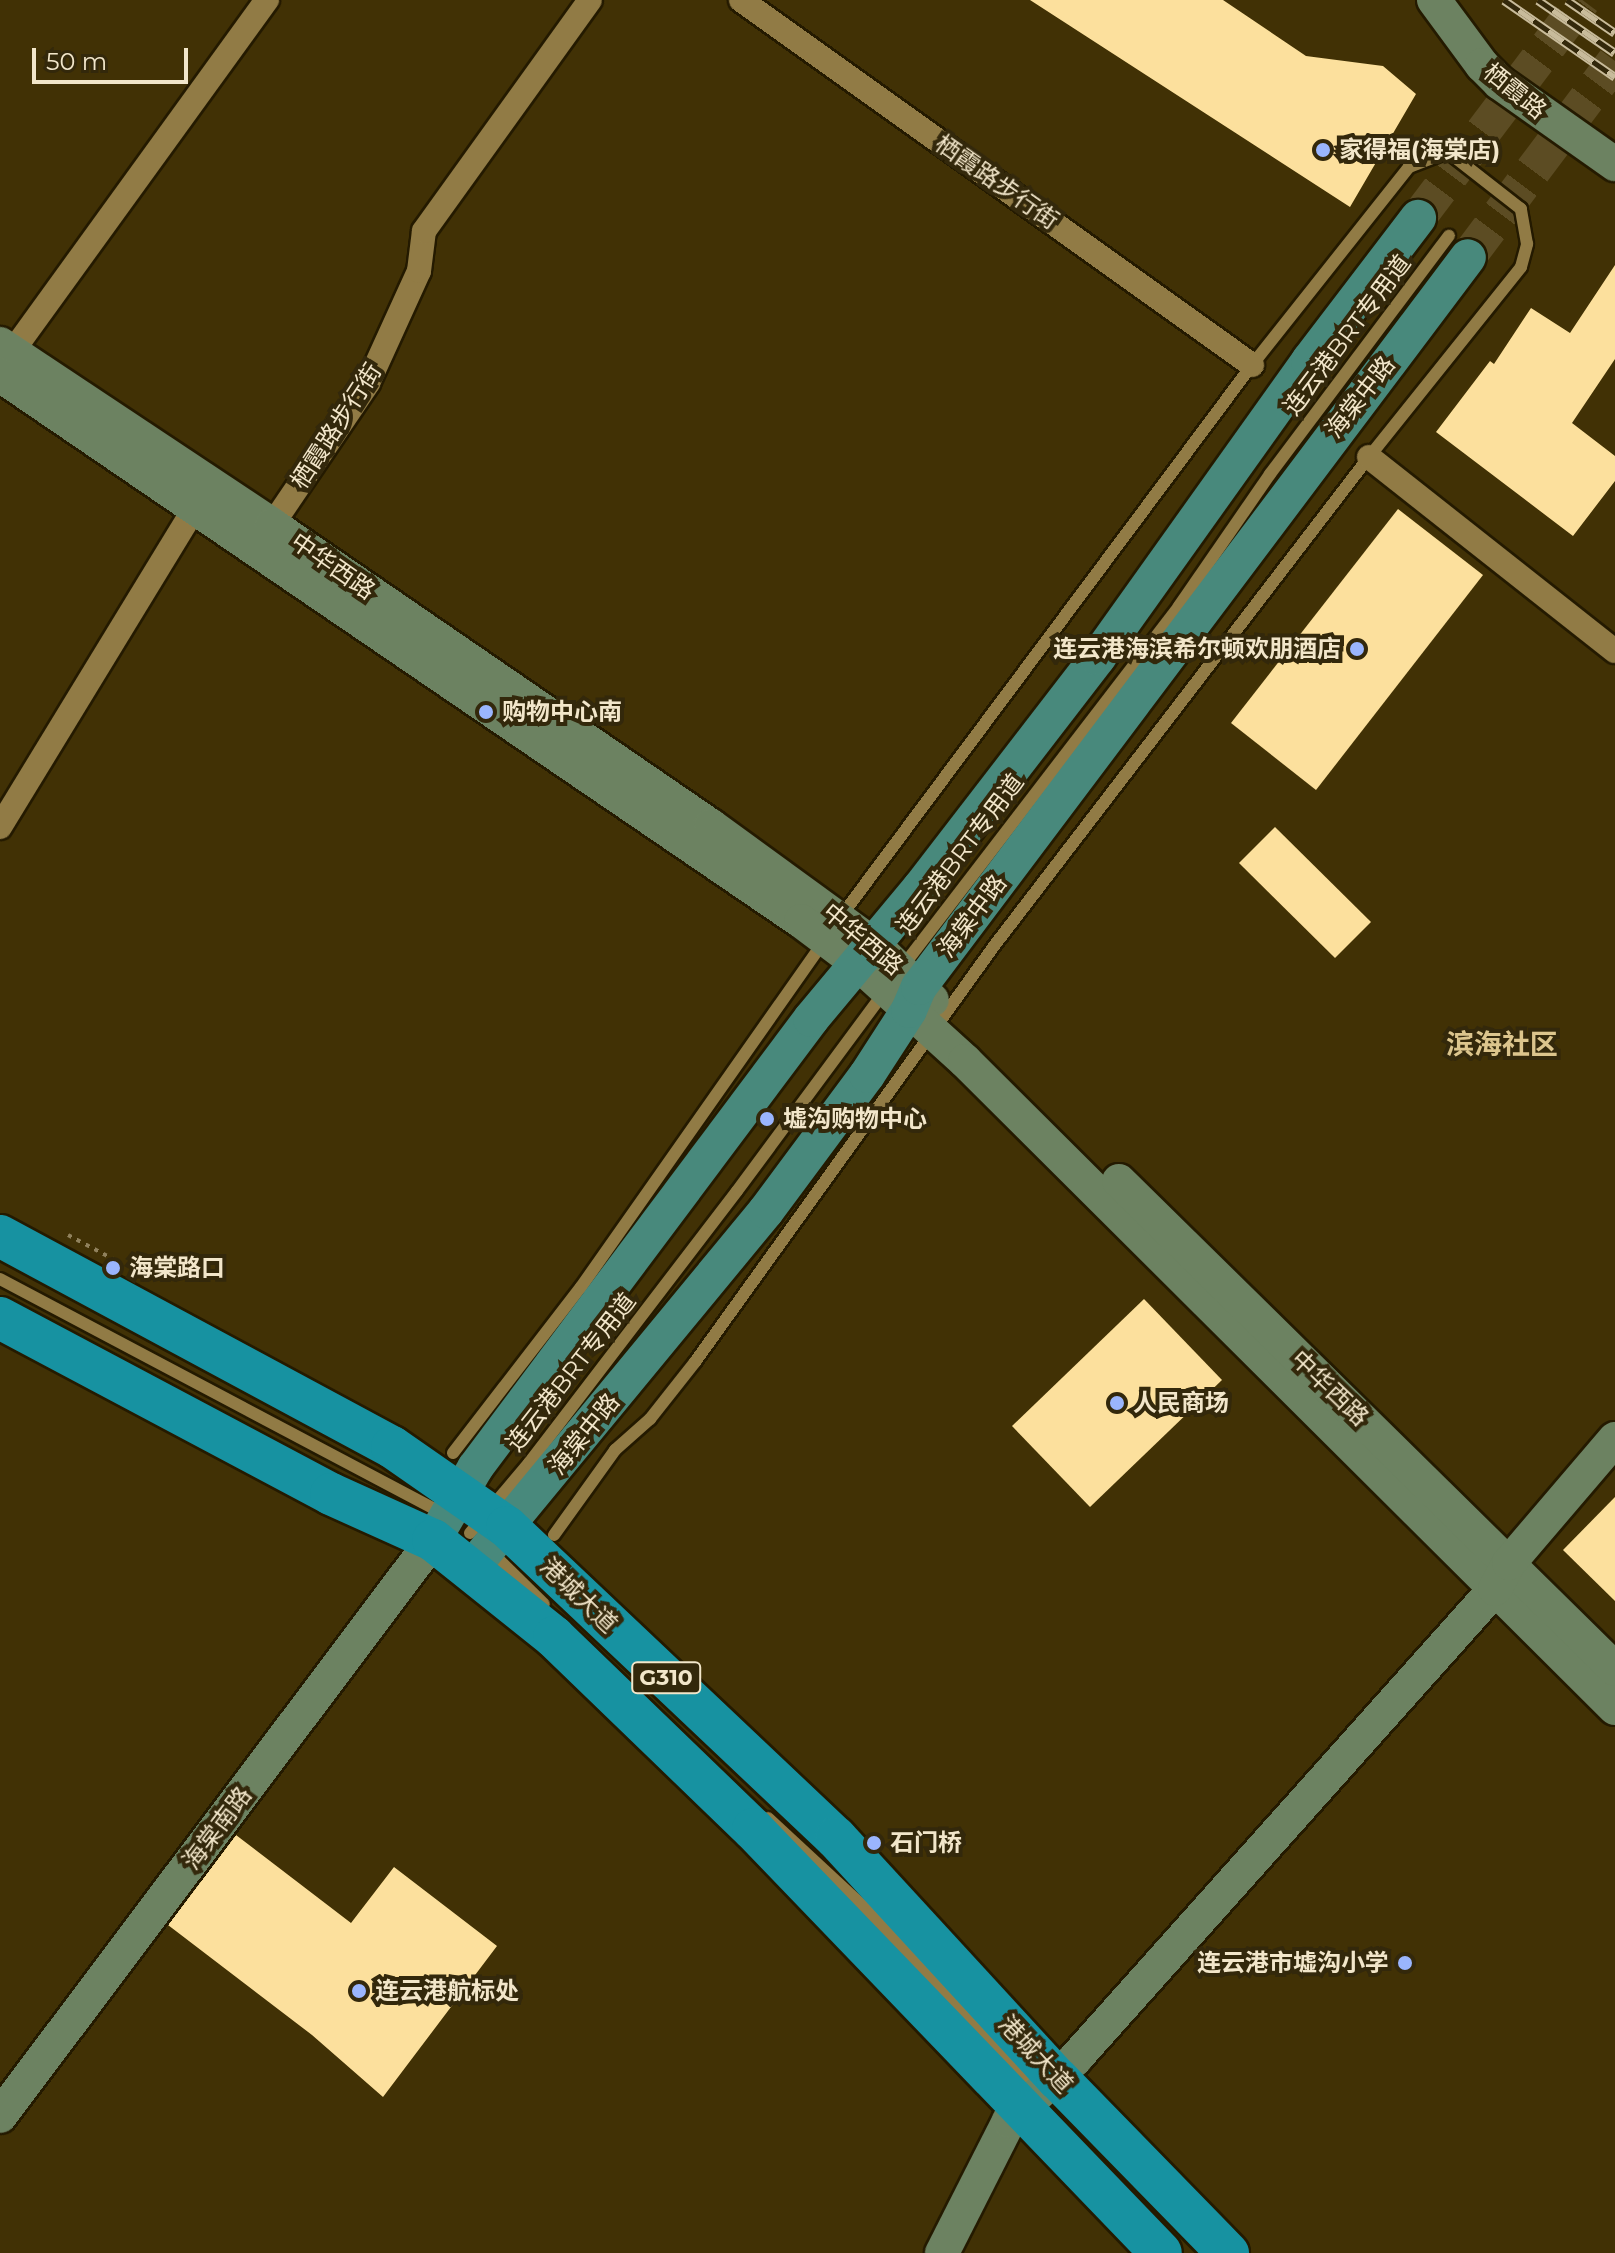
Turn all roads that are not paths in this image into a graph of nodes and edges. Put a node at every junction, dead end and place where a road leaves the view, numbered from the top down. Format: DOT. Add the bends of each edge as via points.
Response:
graph roads {
  1 [pos="267,0"];
  2 [pos="590,0"];
  3 [pos="741,0"];
  4 [pos="1434,0"];
  5 [pos="1615,164"];
  6 [pos="1418,218"];
  7 [pos="1459,246"];
  8 [pos="4,357"];
  9 [pos="1252,365"];
  10 [pos="1369,457"];
  11 [pos="195,508"];
  12 [pos="272,525"];
  13 [pos="1615,651"];
  14 [pos="0,827"];
  15 [pos="832,929"];
  16 [pos="865,954"];
  17 [pos="916,1000"];
  18 [pos="0,1236"];
  19 [pos="0,1279"];
  20 [pos="0,1318"];
  21 [pos="1615,1439"];
  22 [pos="453,1453"];
  23 [pos="470,1530"];
  24 [pos="554,1535"];
  25 [pos="1502,1576"];
  26 [pos="553,1613"];
  27 [pos="1615,1669"];
  28 [pos="1615,1708"];
  29 [pos="759,1810"];
  30 [pos="1042,2097"];
  31 [pos="0,2116"];
  32 [pos="942,2253"];
  33 [pos="1161,2253"];
  34 [pos="1228,2253"];
  1 -- 8 [label="street"];
  2 -- 12 [label="street, 栖霞路步行街" via="424,231 419,271 368,383"];
  3 -- 9 [label="street, 栖霞路步行街"];
  4 -- 5 [label="main road, 栖霞路" via="1500,83"];
  6 -- 16 [label="main road" via="1098,657"];
  7 -- 17 [label="main road, 海棠中路"];
  8 -- 11 [label="main road"];
  8 -- 12 [label="main road, 中华西路"];
  9 -- 10 [label="lane" via="1409,167 1448,152 1521,209 1527,244 1521,267"];
  9 -- 15 [label="lane"];
  10 -- 13 [label="street"];
  10 -- 17 [label="lane"];
  11 -- 14 [label="street"];
  11 -- 15 [label="main road"];
  12 -- 15 [label="main road, 中华西路"];
  15 -- 16 [label="main road, 中华西路"];
  15 -- 22 [label="lane" via="581,1287"];
  16 -- 17 [label="main road, 中华西路"];
  16 -- 23 [label="main road" via="811,1019"];
  17 -- 23 [label="main road, 海棠中路" via="766,1211"];
  17 -- 24 [label="lane" via="695,1362 650,1419 615,1450"];
  17 -- 25 [label="main road, 中华西路"];
  18 -- 23 [label="highway, 港城大道 / G310" via="392,1447"];
  19 -- 23 [label="lane"];
  20 -- 23 [label="highway, 港城大道 / G310" via="331,1494"];
  21 -- 25 [label="main road"];
  23 -- 26 [label="lane"];
  23 -- 30 [label="highway, 港城大道 / G310" via="554,1637"];
  23 -- 30 [label="highway, 港城大道 / G310" via="836,1838"];
  23 -- 31 [label="main road, 海棠南路"];
  25 -- 27 [label="main road, 中华西路"];
  25 -- 28 [label="main road"];
  25 -- 30 [label="main road"];
  29 -- 30 [label="lane" via="862,1905"];
  30 -- 32 [label="main road" via="1009,2121"];
  30 -- 33 [label="highway, 港城大道 / G310"];
  30 -- 34 [label="highway, 港城大道 / G310"];
}
